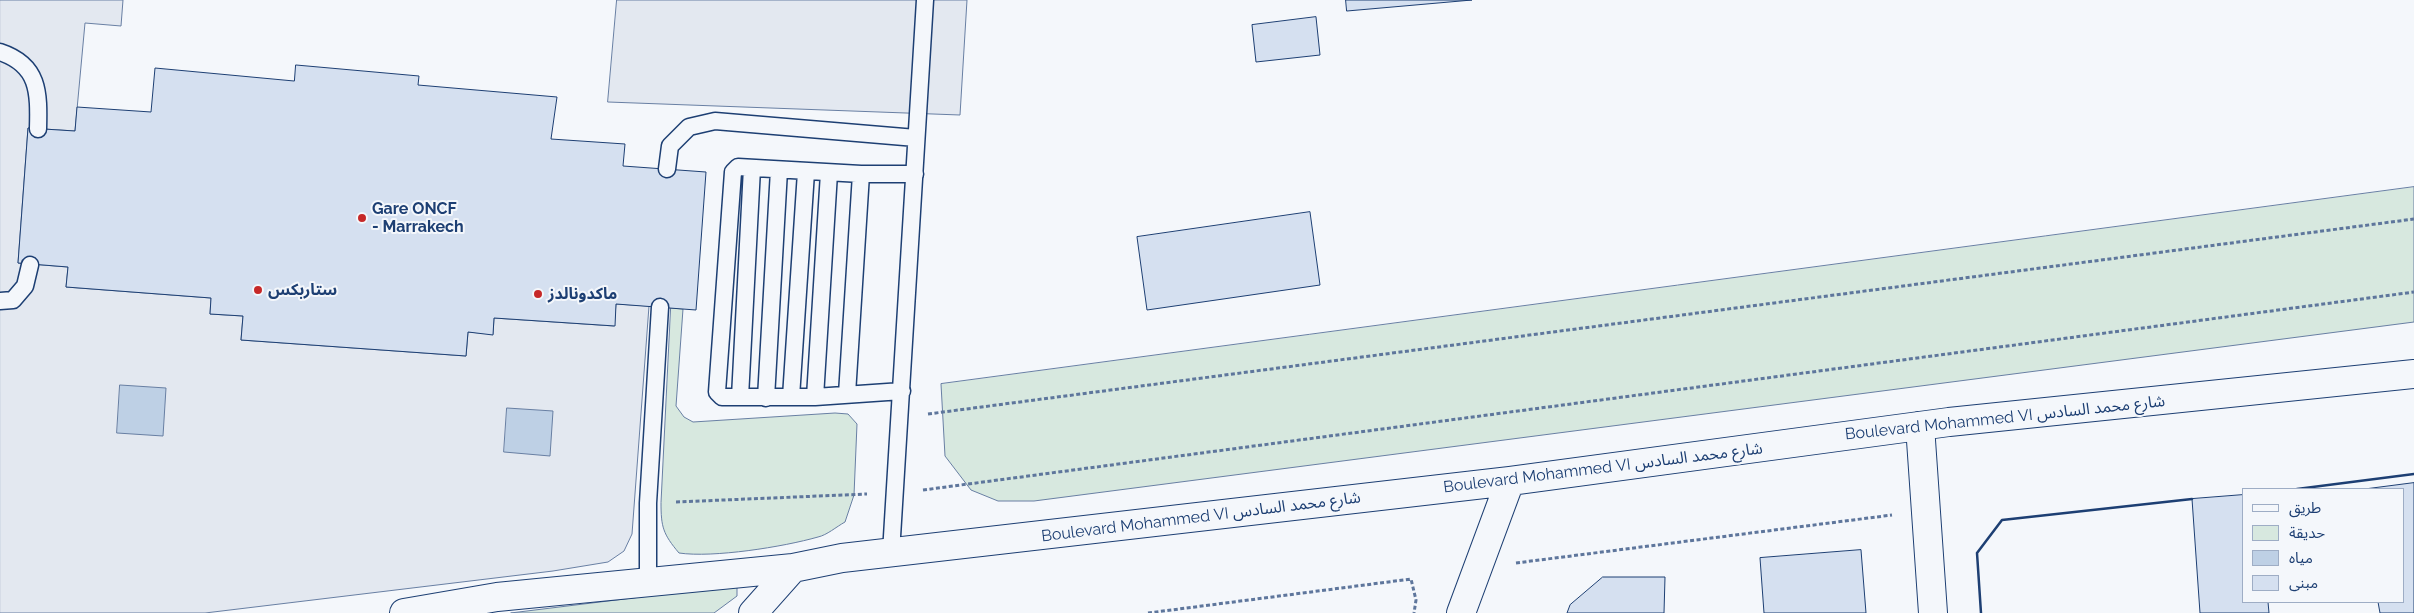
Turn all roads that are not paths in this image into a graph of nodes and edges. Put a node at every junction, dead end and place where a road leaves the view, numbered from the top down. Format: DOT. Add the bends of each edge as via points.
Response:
graph roads {
  1 [pos="925,0"];
  2 [pos="0,52"];
  3 [pos="38,128"];
  4 [pos="916,138"];
  5 [pos="752,168"];
  6 [pos="667,169"];
  7 [pos="779,170"];
  8 [pos="806,172"];
  9 [pos="829,173"];
  10 [pos="861,174"];
  11 [pos="914,174"];
  12 [pos="30,265"];
  13 [pos="0,301"];
  14 [pos="660,307"];
  15 [pos="2414,374"];
  16 [pos="902,391"];
  17 [pos="847,394"];
  18 [pos="740,397"];
  19 [pos="791,397"];
  20 [pos="815,397"];
  21 [pos="766,398"];
  22 [pos="1920,426"];
  23 [pos="1510,481"];
  24 [pos="891,553"];
  25 [pos="793,568"];
  26 [pos="648,582"];
  27 [pos="404,613"];
  28 [pos="753,613"];
  29 [pos="1461,613"];
  30 [pos="1933,613"];
  1 -- 4 [label="lane"];
  2 -- 3 [label="lane" via="14,57 30,71 39,95"];
  4 -- 6 [label="lane" via="715,121 689,128 670,146"];
  4 -- 11 [label="lane"];
  5 -- 7 [label="lane"];
  5 -- 18 [label="lane"];
  5 -- 18 [label="lane" via="738,167 733,172 717,392 722,397"];
  7 -- 8 [label="lane"];
  7 -- 21 [label="lane"];
  8 -- 9 [label="lane"];
  8 -- 19 [label="lane"];
  9 -- 10 [label="lane"];
  9 -- 20 [label="lane"];
  10 -- 11 [label="lane"];
  10 -- 17 [label="lane"];
  11 -- 16 [label="lane"];
  12 -- 13 [label="lane" via="25,286 13,300"];
  14 -- 26 [label="lane" via="648,503"];
  15 -- 22 [label="street, Boulevard Mohammed VI شارع محمد السادس"];
  16 -- 17 [label="lane"];
  16 -- 24 [label="lane"];
  17 -- 20 [label="lane"];
  18 -- 21 [label="lane"];
  19 -- 20 [label="lane"];
  19 -- 21 [label="lane"];
  22 -- 23 [label="street, Boulevard Mohammed VI شارع محمد السادس"];
  22 -- 30 [label="street"];
  23 -- 24 [label="street, Boulevard Mohammed VI شارع محمد السادس"];
  23 -- 29 [label="street"];
  24 -- 25 [label="street, Boulevard Mohammed VI شارع محمد السادس"];
  25 -- 26 [label="street, Boulevard Mohammed VI شارع محمد السادس"];
  25 -- 28 [label="street"];
  26 -- 27 [label="street, Boulevard Mohammed VI شارع محمد السادس" via="496,597"];
}
